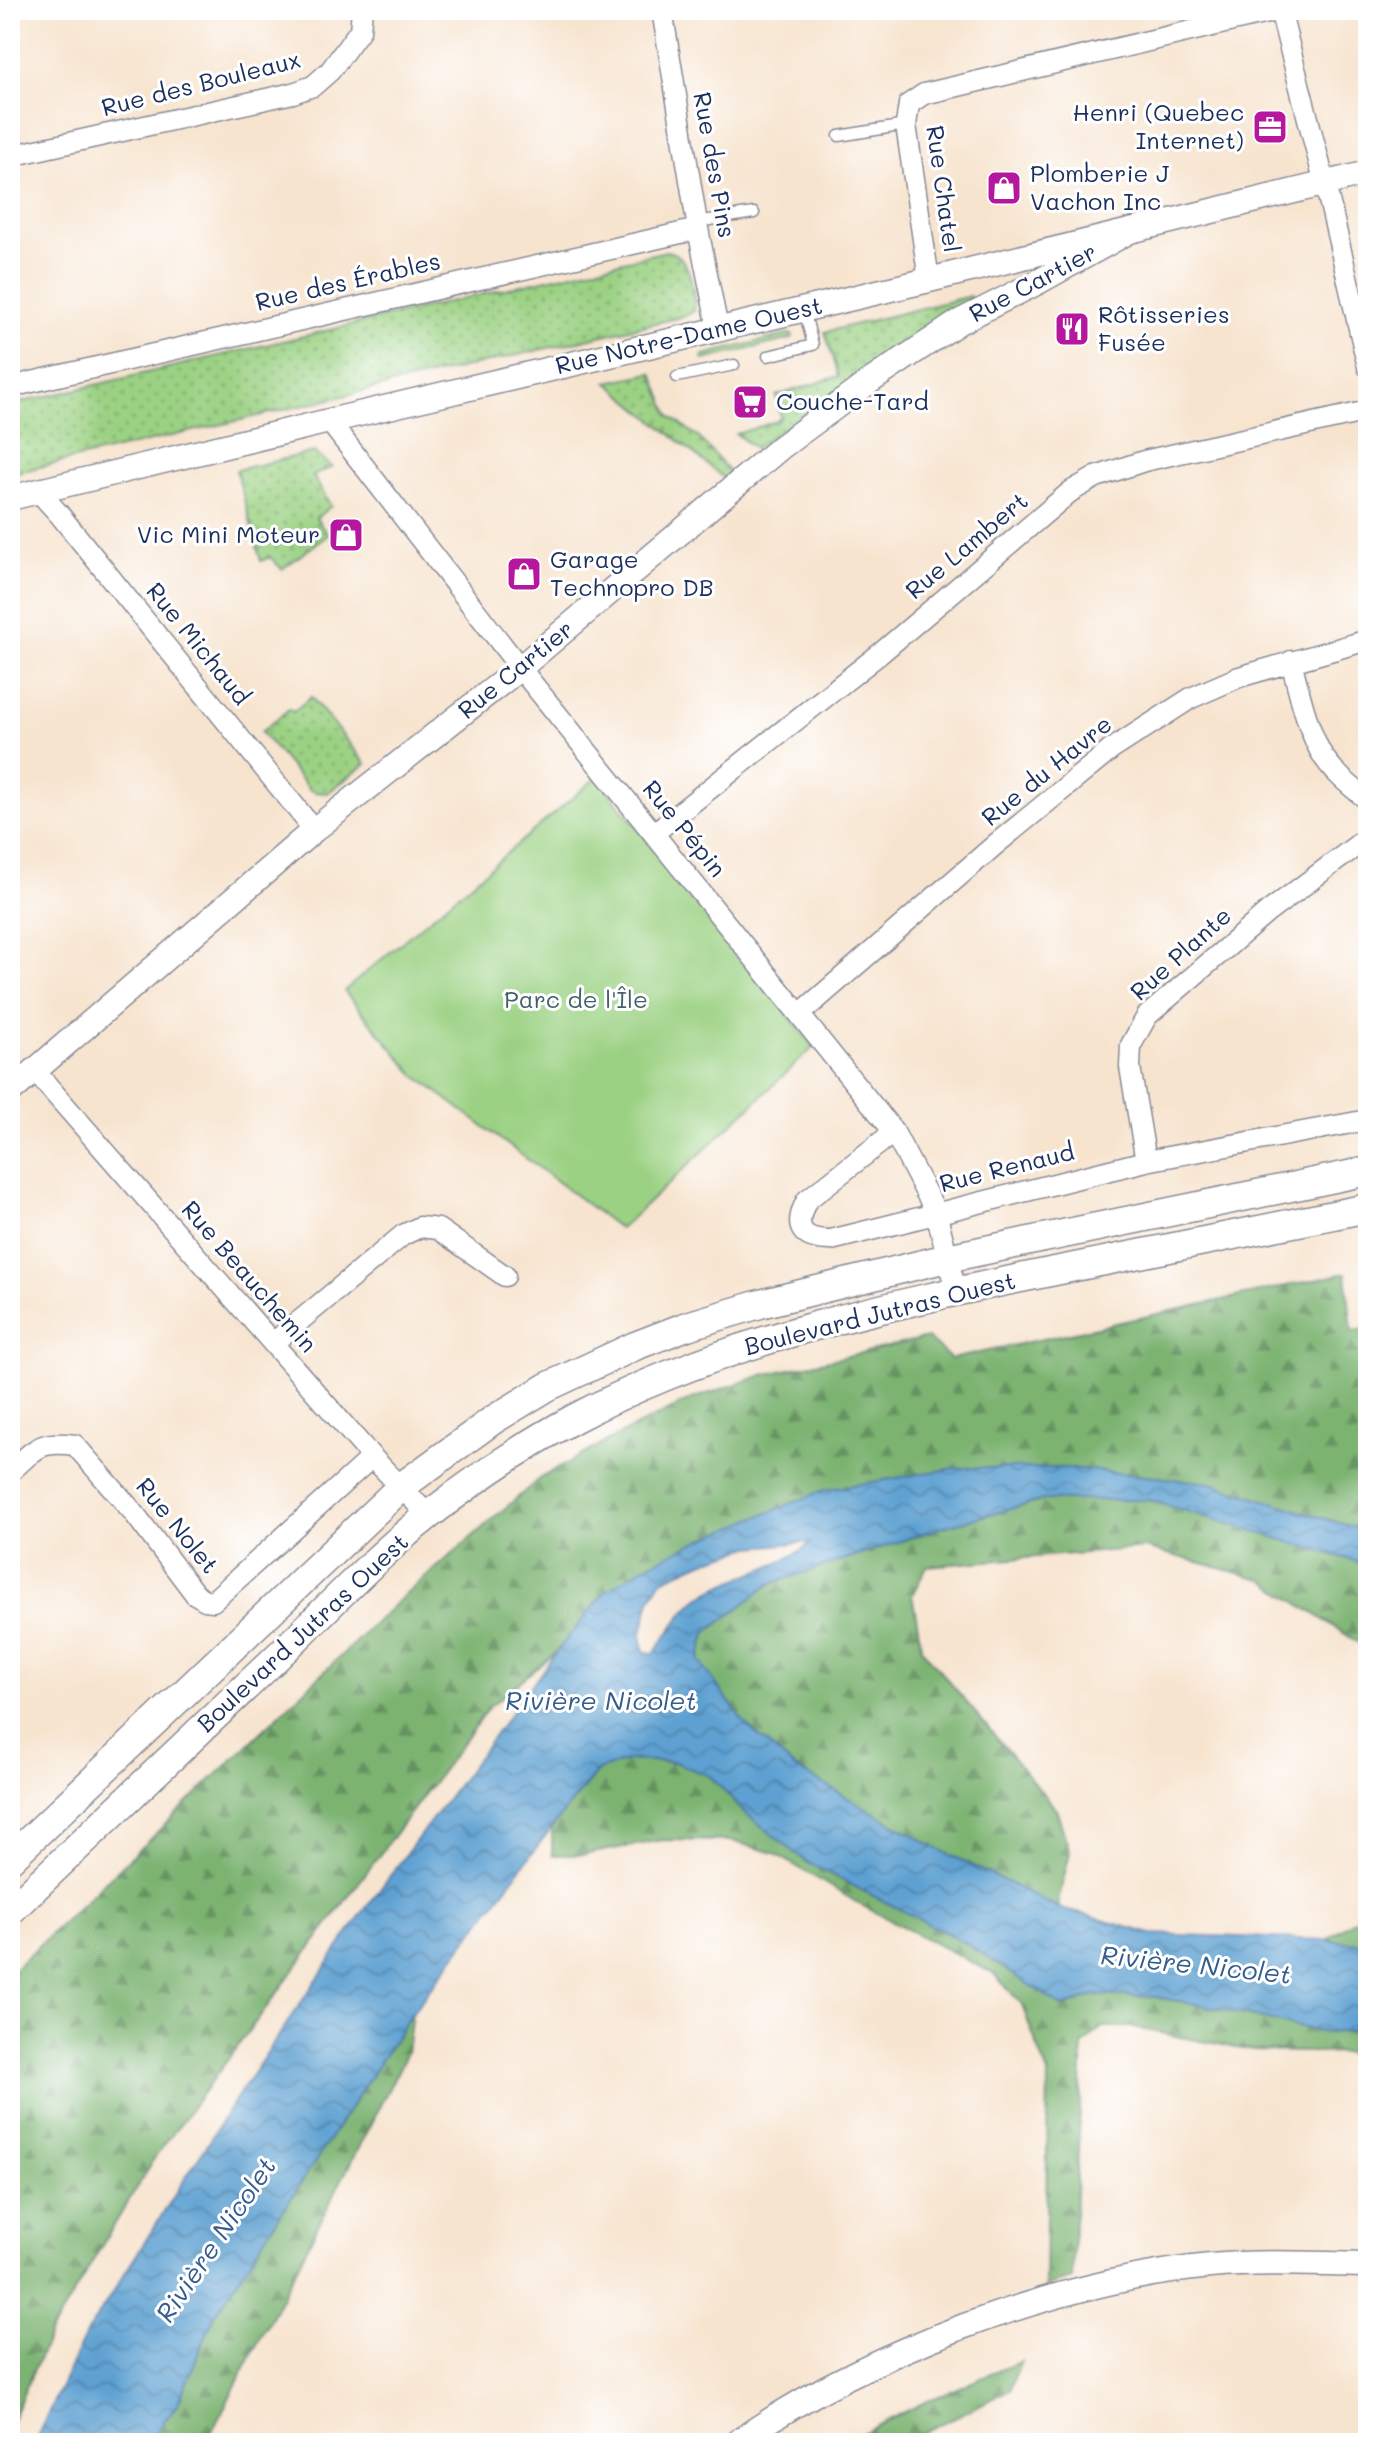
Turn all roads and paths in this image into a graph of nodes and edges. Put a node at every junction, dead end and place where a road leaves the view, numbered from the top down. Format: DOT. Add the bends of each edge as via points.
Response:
graph roads {
  1 [pos="362,10"];
  2 [pos="662,10"];
  3 [pos="1280,10"];
  4 [pos="906,125"];
  5 [pos="839,136"];
  6 [pos="10,156"];
  7 [pos="1368,173"];
  8 [pos="1325,184"];
  9 [pos="754,213"];
  10 [pos="698,226"];
  11 [pos="1128,232"];
  12 [pos="929,280"];
  13 [pos="804,309"];
  14 [pos="718,329"];
  15 [pos="768,356"];
  16 [pos="734,365"];
  17 [pos="1368,367"];
  18 [pos="677,377"];
  19 [pos="10,387"];
  20 [pos="1368,411"];
  21 [pos="329,421"];
  22 [pos="39,492"];
  23 [pos="10,498"];
  24 [pos="1368,640"];
  25 [pos="1291,661"];
  26 [pos="520,668"];
  27 [pos="1368,800"];
  28 [pos="314,830"];
  29 [pos="654,833"];
  30 [pos="1368,837"];
  31 [pos="800,1014"];
  32 [pos="34,1070"];
  33 [pos="10,1092"];
  34 [pos="1368,1120"];
  35 [pos="894,1132"];
  36 [pos="1146,1161"];
  37 [pos="1368,1171"];
  38 [pos="1368,1208"];
  39 [pos="936,1212"];
  40 [pos="947,1258"];
  41 [pos="505,1276"];
  42 [pos="956,1291"];
  43 [pos="273,1343"];
  44 [pos="372,1457"];
  45 [pos="10,1472"];
  46 [pos="401,1487"];
  47 [pos="428,1515"];
  48 [pos="10,1859"];
  49 [pos="10,1911"];
  50 [pos="1368,2265"];
  51 [pos="736,2443"];
  1 -- 6 [label="street, Rue des Bouleaux" via="360,30 313,86"];
  2 -- 10 [label="street, Rue des Pins"];
  3 -- 4 [label="street, Rue Chatel" via="924,94 909,104"];
  3 -- 8 [label="street"];
  4 -- 5 [label="lane"];
  4 -- 12 [label="street, Rue Chatel"];
  7 -- 8 [label="street, Rue Notre-Dame Ouest"];
  8 -- 11 [label="street, Rue Notre-Dame Ouest"];
  8 -- 17 [label="street"];
  9 -- 10 [label="lane"];
  10 -- 14 [label="street, Rue des Pins"];
  10 -- 19 [label="street, Rue des Érables"];
  11 -- 12 [label="street, Rue Notre-Dame Ouest"];
  11 -- 26 [label="street, Rue Cartier" via="959,322 869,382 781,447"];
  12 -- 13 [label="street, Rue Notre-Dame Ouest"];
  13 -- 14 [label="street, Rue Notre-Dame Ouest"];
  13 -- 15 [label="lane" via="813,345"];
  14 -- 21 [label="street, Rue Notre-Dame Ouest"];
  16 -- 18 [label="lane"];
  20 -- 29 [label="street, Rue Lambert" via="1144,461 1070,492 882,652"];
  21 -- 22 [label="street, Rue Notre-Dame Ouest"];
  21 -- 26 [label="street, Rue Pépin"];
  22 -- 23 [label="street, Rue Notre-Dame Ouest"];
  22 -- 28 [label="street, Rue Michaud"];
  24 -- 25 [label="street, Rue du Havre"];
  25 -- 27 [label="street" via="1321,753"];
  25 -- 31 [label="street, Rue du Havre" via="1191,698 1112,749"];
  26 -- 28 [label="street, Rue Cartier"];
  26 -- 29 [label="street, Rue Pépin"];
  28 -- 32 [label="street, Rue Cartier"];
  29 -- 31 [label="street, Rue Pépin"];
  30 -- 36 [label="street, Rue Plante" via="1268,912 1147,1016 1131,1045 1130,1067"];
  31 -- 35 [label="street, Rue Pépin"];
  32 -- 33 [label="street, Rue Cartier"];
  32 -- 43 [label="street, Rue Beauchemin"];
  34 -- 36 [label="street, Rue Renaud"];
  35 -- 39 [label="street, Rue Pépin"];
  35 -- 39 [label="street, Rue Renaud" via="807,1200 800,1212 804,1234 831,1240"];
  36 -- 39 [label="street, Rue Renaud"];
  37 -- 40 [label="main road, Boulevard Jutras Ouest"];
  38 -- 42 [label="main road, Boulevard Jutras Ouest"];
  39 -- 40 [label="street, Rue Pépin"];
  40 -- 42 [label="street, Rue Pépin"];
  40 -- 46 [label="main road, Boulevard Jutras Ouest" via="760,1304 635,1346 547,1387"];
  41 -- 43 [label="street" via="438,1229 420,1227 403,1235"];
  42 -- 47 [label="main road, Boulevard Jutras Ouest" via="759,1342 648,1384 531,1444"];
  43 -- 44 [label="street, Rue Beauchemin"];
  44 -- 45 [label="street, Rue Nolet" via="213,1601 195,1594 75,1445 46,1443"];
  44 -- 46 [label="street, Rue Beauchemin"];
  46 -- 47 [label="street, Rue Beauchemin"];
  46 -- 48 [label="main road, Boulevard Jutras Ouest"];
  47 -- 49 [label="main road, Boulevard Jutras Ouest"];
  50 -- 51 [label="street" via="1212,2266 1067,2294 894,2356 786,2410"];
}
